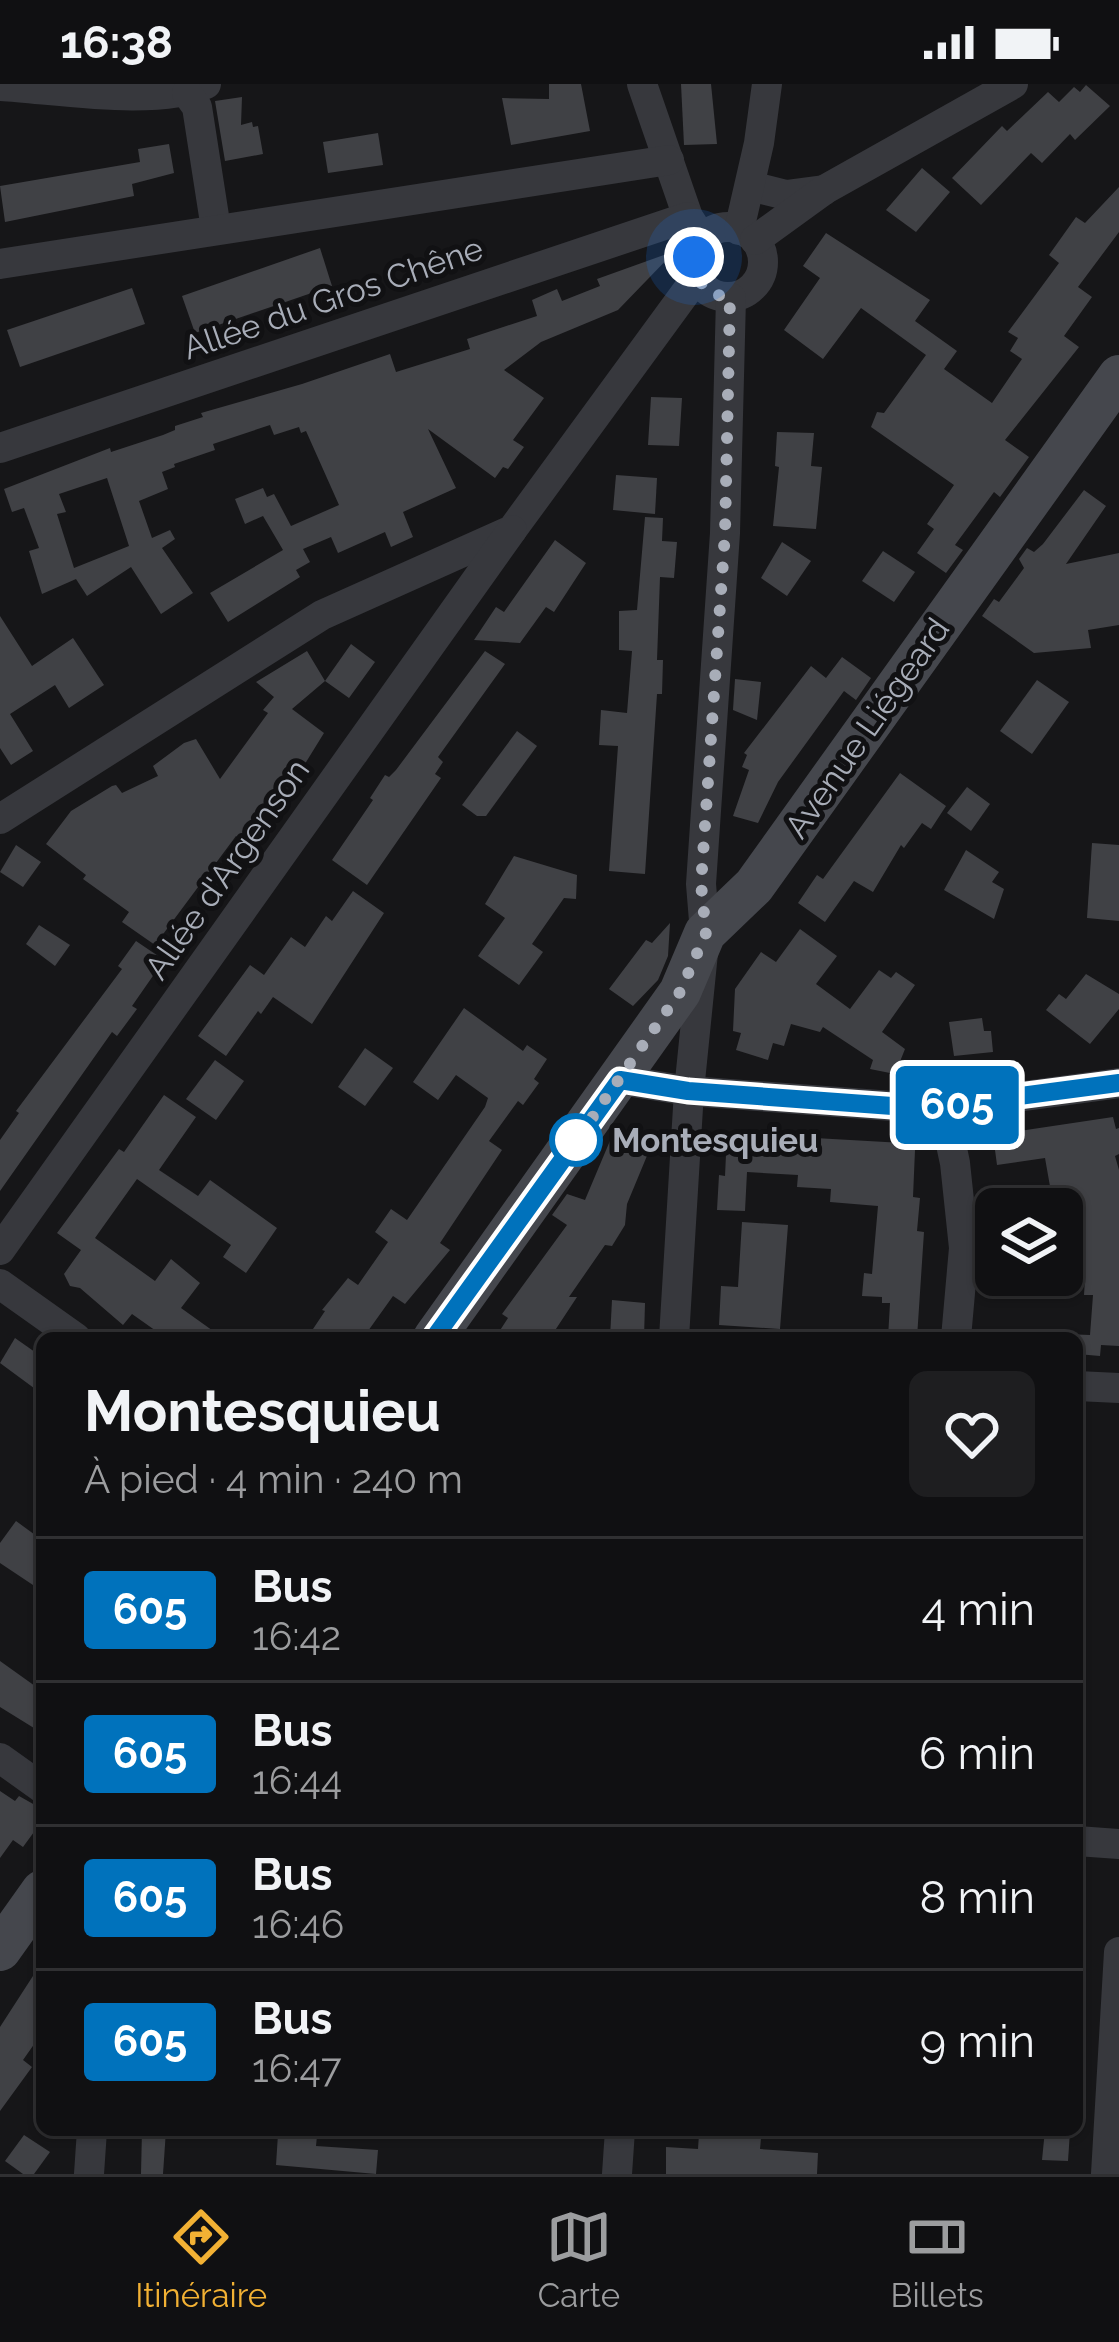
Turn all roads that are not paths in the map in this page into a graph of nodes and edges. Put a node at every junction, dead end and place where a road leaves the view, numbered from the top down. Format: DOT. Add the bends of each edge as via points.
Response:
graph roads {
  1 [pos="642,84"];
  2 [pos="767,84"];
  3 [pos="1012,84"];
  4 [pos="0,86"];
  5 [pos="197,88"];
  6 [pos="669,160"];
  7 [pos="750,187"];
  8 [pos="824,190"];
  9 [pos="695,228"];
  10 [pos="215,229"];
  11 [pos="747,235"];
  12 [pos="0,264"];
  13 [pos="697,278"];
  14 [pos="730,298"];
  15 [pos="1114,396"];
  16 [pos="0,448"];
  17 [pos="512,530"];
  18 [pos="0,819"];
  19 [pos="706,933"];
  20 [pos="620,1080"];
  21 [pos="1119,1083"];
  22 [pos="688,1091"];
  23 [pos="943,1106"];
  24 [pos="0,1250"];
  25 [pos="0,1284"];
  26 [pos="68,1332"];
  27 [pos="438,1332"];
  28 [pos="674,1332"];
  29 [pos="957,1332"];
  30 [pos="1083,1386"];
  31 [pos="1119,1388"];
  32 [pos="0,1758"];
  33 [pos="36,1784"];
  34 [pos="1083,1841"];
  35 [pos="1119,1844"];
  36 [pos="36,1899"];
  37 [pos="0,1950"];
  38 [pos="1119,1952"];
  39 [pos="92,2136"];
  40 [pos="620,2136"];
  41 [pos="89,2174"];
  42 [pos="617,2174"];
  43 [pos="1106,2174"];
  1 -- 6 [label="street"];
  2 -- 7 [label="street"];
  3 -- 8 [label="street"];
  4 -- 5 [label="street" via="159,96"];
  5 -- 10 [label="street"];
  6 -- 9 [label="street"];
  6 -- 10 [label="street"];
  7 -- 8 [label="street" via="802,196"];
  7 -- 11 [label="street"];
  8 -- 11 [label="street"];
  9 -- 11 [label="street"];
  9 -- 13 [label="street"];
  9 -- 16 [label="street, Allée du Gros Chêne"];
  10 -- 12 [label="street"];
  11 -- 14 [label="street" via="761,250 761,273"];
  13 -- 14 [label="street"];
  13 -- 17 [label="street, Allée d'Argenson"];
  14 -- 19 [label="street" via="725,533 701,884"];
  15 -- 19 [label="street, Avenue Liégeard" via="754,886"];
  17 -- 18 [label="street" via="322,615"];
  17 -- 24 [label="street, Allée d'Argenson"];
  19 -- 20 [label="street, Avenue Liégeard" via="680,992"];
  19 -- 22 [label="street"];
  20 -- 22 [label="street"];
  20 -- 27 [label="street, Avenue Liégeard"];
  21 -- 23 [label="street"];
  22 -- 23 [label="street"];
  22 -- 28 [label="street"];
  23 -- 29 [label="street" via="964,1248"];
  25 -- 26 [label="street"];
  30 -- 31 [label="street"];
  32 -- 33 [label="street"];
  34 -- 35 [label="street"];
  36 -- 37 [label="street"];
  38 -- 43 [label="street"];
  39 -- 41 [label="street"];
  40 -- 42 [label="street"];
}
